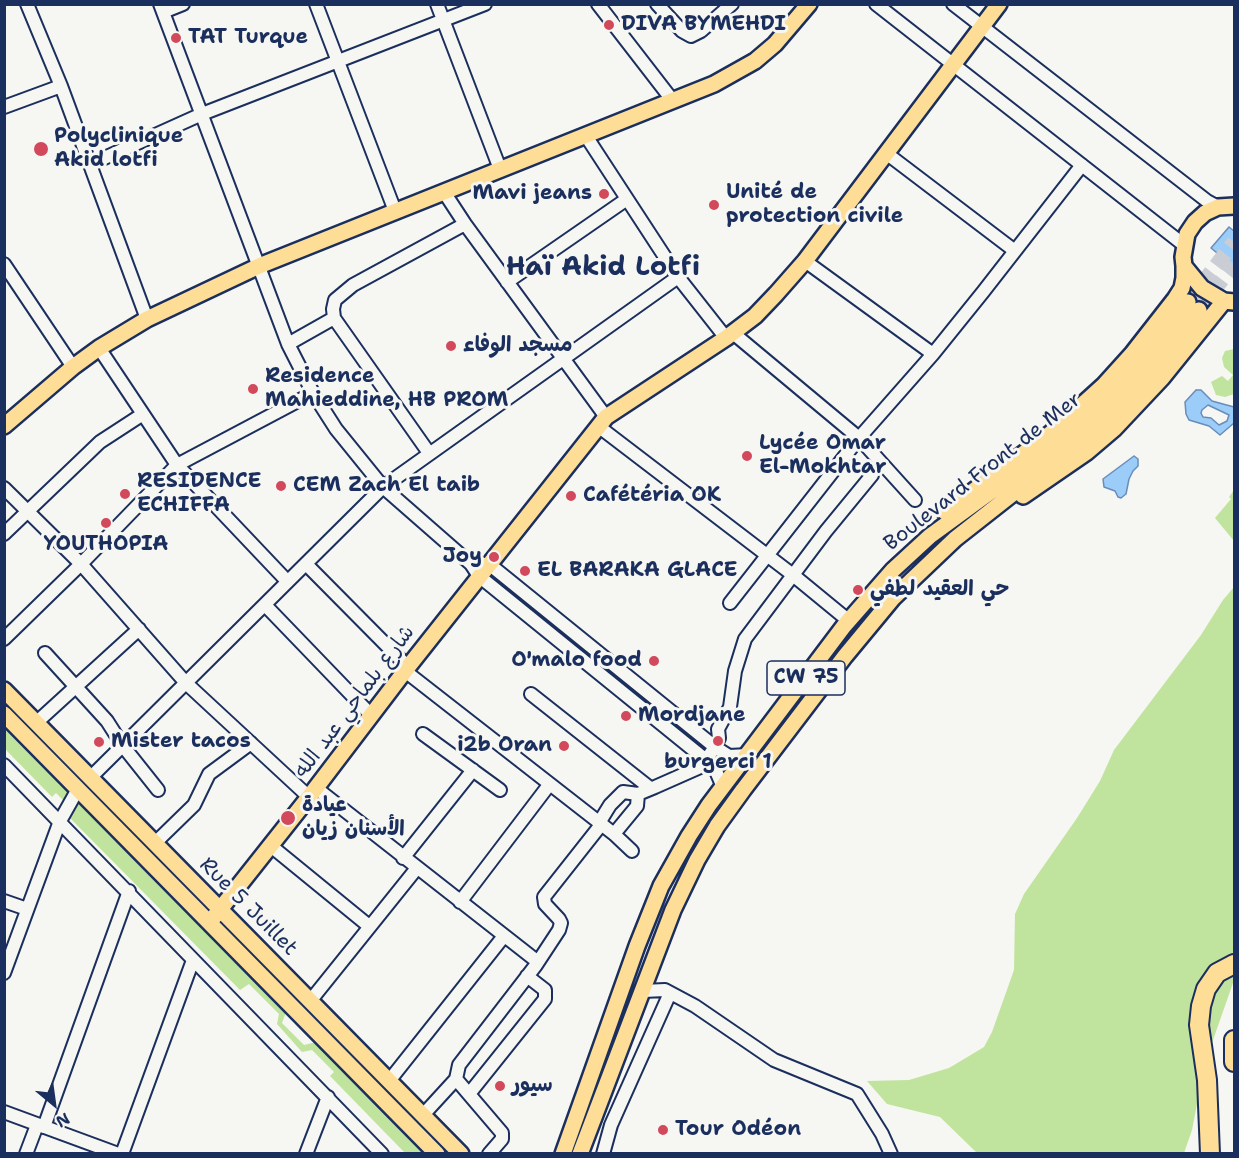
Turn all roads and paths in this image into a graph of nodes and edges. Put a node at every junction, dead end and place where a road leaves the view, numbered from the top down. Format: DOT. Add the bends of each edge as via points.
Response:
graph roads {
  1 [pos="27,4"];
  2 [pos="183,4"];
  3 [pos="316,4"];
  4 [pos="437,4"];
  5 [pos="485,4"];
  6 [pos="598,4"];
  7 [pos="657,4"];
  8 [pos="732,4"];
  9 [pos="809,4"];
  10 [pos="876,4"];
  11 [pos="953,4"];
  12 [pos="999,4"];
  13 [pos="162,8"];
  14 [pos="443,21"];
  15 [pos="982,27"];
  16 [pos="337,62"];
  17 [pos="954,64"];
  18 [pos="61,86"];
  19 [pos="673,101"];
  20 [pos="4,106"];
  21 [pos="202,114"];
  22 [pos="585,136"];
  23 [pos="886,153"];
  24 [pos="91,164"];
  25 [pos="1082,165"];
  26 [pos="500,170"];
  27 [pos="444,192"];
  28 [pos="627,199"];
  29 [pos="1229,206"];
  30 [pos="395,211"];
  31 [pos="465,224"];
  32 [pos="1184,245"];
  33 [pos="1015,251"];
  34 [pos="805,261"];
  35 [pos="4,264"];
  36 [pos="259,266"];
  37 [pos="1184,266"];
  38 [pos="678,277"];
  39 [pos="507,282"];
  40 [pos="1229,301"];
  41 [pos="334,318"];
  42 [pos="147,319"];
  43 [pos="729,336"];
  44 [pos="288,344"];
  45 [pos="99,348"];
  46 [pos="933,354"];
  47 [pos="562,358"];
  48 [pos="73,367"];
  49 [pos="313,393"];
  50 [pos="143,414"];
  51 [pos="602,422"];
  52 [pos="4,426"];
  53 [pos="859,438"];
  54 [pos="429,453"];
  55 [pos="177,465"];
  56 [pos="872,474"];
  57 [pos="383,487"];
  58 [pos="4,488"];
  59 [pos="915,500"];
  60 [pos="27,512"];
  61 [pos="4,534"];
  62 [pos="954,539"];
  63 [pos="766,555"];
  64 [pos="81,564"];
  65 [pos="306,564"];
  66 [pos="489,564"];
  67 [pos="475,570"];
  68 [pos="893,570"];
  69 [pos="793,575"];
  70 [pos="287,581"];
  71 [pos="730,603"];
  72 [pos="265,605"];
  73 [pos="849,621"];
  74 [pos="139,629"];
  75 [pos="4,639"];
  76 [pos="45,653"];
  77 [pos="406,669"];
  78 [pos="186,683"];
  79 [pos="76,687"];
  80 [pos="4,690"];
  81 [pos="531,694"];
  82 [pos="4,714"];
  83 [pos="371,715"];
  84 [pos="37,722"];
  85 [pos="423,734"];
  86 [pos="250,743"];
  87 [pos="123,747"];
  88 [pos="715,747"];
  89 [pos="748,755"];
  90 [pos="706,760"];
  91 [pos="4,765"];
  92 [pos="473,770"];
  93 [pos="90,778"];
  94 [pos="549,785"];
  95 [pos="723,787"];
  96 [pos="650,788"];
  97 [pos="78,789"];
  98 [pos="158,790"];
  99 [pos="500,790"];
  100 [pos="312,793"];
  101 [pos="638,794"];
  102 [pos="60,821"];
  103 [pos="600,826"];
  104 [pos="614,834"];
  105 [pos="155,843"];
  106 [pos="271,846"];
  107 [pos="632,851"];
  108 [pos="403,858"];
  109 [pos="417,868"];
  110 [pos="129,891"];
  111 [pos="4,901"];
  112 [pos="460,902"];
  113 [pos="27,909"];
  114 [pos="221,909"];
  115 [pos="210,922"];
  116 [pos="369,926"];
  117 [pos="504,936"];
  118 [pos="193,960"];
  119 [pos="538,962"];
  120 [pos="1234,964"];
  121 [pos="4,973"];
  122 [pos="527,976"];
  123 [pos="643,990"];
  124 [pos="670,993"];
  125 [pos="310,999"];
  126 [pos="1234,1040"];
  127 [pos="1234,1062"];
  128 [pos="456,1079"];
  129 [pos="389,1081"];
  130 [pos="469,1094"];
  131 [pos="328,1097"];
  132 [pos="4,1112"];
  133 [pos="423,1115"];
  134 [pos="41,1126"];
  135 [pos="26,1154"];
  136 [pos="120,1154"];
  137 [pos="306,1154"];
  138 [pos="382,1154"];
  139 [pos="437,1154"];
  140 [pos="462,1154"];
  141 [pos="489,1154"];
  142 [pos="563,1154"];
  143 [pos="580,1154"];
  144 [pos="603,1154"];
  145 [pos="891,1154"];
  146 [pos="1210,1154"];
  1 -- 18 [label="street"];
  2 -- 13 [label="street"];
  3 -- 16 [label="street"];
  4 -- 14 [label="street"];
  5 -- 14 [label="street"];
  6 -- 19 [label="street"];
  7 -- 8 [label="street" via="691,36"];
  9 -- 19 [label="main road" via="776,44 755,61"];
  10 -- 17 [label="street"];
  11 -- 15 [label="street"];
  12 -- 15 [label="main road, شارع بلماحي عبد الله"];
  13 -- 21 [label="street"];
  14 -- 16 [label="street"];
  14 -- 26 [label="street"];
  15 -- 17 [label="main road, شارع بلماحي عبد الله"];
  15 -- 29 [label="street" via="1197,194"];
  16 -- 21 [label="street"];
  16 -- 30 [label="street"];
  17 -- 23 [label="main road, شارع بلماحي عبد الله"];
  17 -- 25 [label="street"];
  18 -- 20 [label="street"];
  18 -- 24 [label="street"];
  19 -- 22 [label="main road"];
  21 -- 24 [label="street"];
  21 -- 36 [label="street"];
  22 -- 26 [label="main road"];
  22 -- 28 [label="street"];
  23 -- 33 [label="street"];
  23 -- 34 [label="main road, شارع بلماحي عبد الله"];
  24 -- 42 [label="street"];
  25 -- 32 [label="street"];
  25 -- 33 [label="street"];
  26 -- 27 [label="main road"];
  27 -- 30 [label="main road"];
  27 -- 31 [label="street"];
  28 -- 38 [label="street"];
  28 -- 39 [label="street"];
  29 -- 32 [label="main road" via="1205,213 1187,234"];
  30 -- 36 [label="main road"];
  31 -- 39 [label="street"];
  31 -- 41 [label="street" via="353,285 335,300"];
  32 -- 37 [label="main road"];
  33 -- 46 [label="street"];
  34 -- 43 [label="main road, شارع بلماحي عبد الله" via="755,316"];
  34 -- 46 [label="street"];
  35 -- 48 [label="street"];
  36 -- 42 [label="main road"];
  36 -- 44 [label="street"];
  37 -- 40 [label="main road" via="1202,288"];
  37 -- 68 [label="main road" via="1182,288 1175,299 1104,385 1051,433 934,521"];
  38 -- 43 [label="street"];
  38 -- 47 [label="street"];
  39 -- 47 [label="street"];
  40 -- 62 [label="main road" via="1114,429 1047,482"];
  41 -- 44 [label="street"];
  41 -- 54 [label="street"];
  42 -- 45 [label="main road"];
  43 -- 51 [label="main road, شارع بلماحي عبد الله"];
  43 -- 53 [label="street"];
  44 -- 49 [label="street"];
  45 -- 48 [label="main road"];
  45 -- 50 [label="street"];
  46 -- 53 [label="street"];
  47 -- 51 [label="street"];
  47 -- 54 [label="street"];
  48 -- 52 [label="main road"];
  49 -- 55 [label="street"];
  49 -- 57 [label="street" via="336,429"];
  50 -- 55 [label="street"];
  50 -- 60 [label="street" via="100,442"];
  51 -- 63 [label="street"];
  51 -- 66 [label="main road, شارع بلماحي عبد الله"];
  53 -- 59 [label="street"];
  53 -- 63 [label="street"];
  54 -- 57 [label="street"];
  55 -- 64 [label="street"];
  55 -- 70 [label="street"];
  56 -- 69 [label="street"];
  57 -- 65 [label="street"];
  57 -- 67 [label="street"];
  58 -- 60 [label="street"];
  60 -- 61 [label="street"];
  60 -- 64 [label="street"];
  62 -- 68 [label="main road, Boulevard Front de Mer / CW 75" via="1095,429 1143,379 1193,306 1096,412 930,536"];
  62 -- 123 [label="main road, CW 75" via="886,606 717,826 673,910"];
  63 -- 69 [label="street"];
  63 -- 71 [label="street"];
  64 -- 74 [label="street"];
  64 -- 75 [label="street"];
  65 -- 70 [label="street"];
  65 -- 77 [label="street"];
  66 -- 67 [label="main road, شارع بلماحي عبد الله"];
  66 -- 88 [label="street"];
  67 -- 77 [label="main road, شارع بلماحي عبد الله"];
  67 -- 90 [label="street"];
  68 -- 73 [label="main road, Boulevard Front de Mer / CW 75"];
  69 -- 73 [label="street"];
  69 -- 88 [label="street" via="745,639 730,707 718,729"];
  70 -- 72 [label="street"];
  72 -- 78 [label="street"];
  72 -- 83 [label="street"];
  73 -- 89 [label="main road, Boulevard Front de Mer / CW 75"];
  74 -- 78 [label="street"];
  74 -- 79 [label="street"];
  76 -- 79 [label="street"];
  77 -- 83 [label="main road, شارع بلماحي عبد الله"];
  77 -- 94 [label="street"];
  78 -- 86 [label="street"];
  78 -- 87 [label="street"];
  79 -- 84 [label="street"];
  79 -- 87 [label="street" via="107,721"];
  80 -- 84 [label="main road, Rue 5 Juillet"];
  81 -- 96 [label="street"];
  82 -- 97 [label="main road, Rue 5 Juillet"];
  83 -- 100 [label="main road, شارع بلماحي عبد الله"];
  84 -- 93 [label="main road, Rue 5 Juillet"];
  85 -- 92 [label="street"];
  86 -- 100 [label="street"];
  86 -- 105 [label="street" via="209,774 194,805"];
  87 -- 93 [label="street"];
  87 -- 98 [label="street"];
  88 -- 89 [label="street" via="729,756"];
  88 -- 90 [label="street"];
  89 -- 95 [label="main road, Boulevard Front de Mer / CW 75"];
  90 -- 95 [label="street"];
  90 -- 96 [label="street" via="698,768"];
  91 -- 102 [label="street"];
  92 -- 99 [label="street"];
  92 -- 108 [label="street"];
  93 -- 105 [label="main road, Rue 5 Juillet"];
  94 -- 103 [label="street"];
  94 -- 112 [label="street"];
  95 -- 142 [label="main road, Boulevard Front de Mer / CW 75" via="689,836 662,886"];
  96 -- 101 [label="street"];
  97 -- 102 [label="street"];
  97 -- 115 [label="main road, Rue 5 Juillet"];
  100 -- 106 [label="main road, شارع بلماحي عبد الله"];
  100 -- 108 [label="street"];
  101 -- 103 [label="street" via="623,792 610,805"];
  101 -- 104 [label="street" via="637,806"];
  102 -- 110 [label="street"];
  102 -- 113 [label="street"];
  103 -- 104 [label="street"];
  103 -- 119 [label="street" via="544,897 560,927"];
  104 -- 107 [label="street"];
  105 -- 114 [label="main road, Rue 5 Juillet"];
  106 -- 114 [label="main road, شارع بلماحي عبد الله"];
  106 -- 116 [label="street"];
  108 -- 109 [label="street"];
  109 -- 112 [label="street"];
  109 -- 116 [label="street"];
  110 -- 118 [label="street"];
  110 -- 134 [label="street"];
  111 -- 113 [label="street"];
  112 -- 117 [label="street"];
  113 -- 121 [label="street"];
  114 -- 115 [label="main road, شارع بلماحي عبد الله"];
  114 -- 125 [label="main road, Rue 5 Juillet"];
  115 -- 139 [label="main road, Rue 5 Juillet"];
  116 -- 125 [label="street"];
  117 -- 119 [label="street"];
  117 -- 129 [label="street"];
  118 -- 131 [label="street"];
  118 -- 136 [label="street"];
  119 -- 122 [label="street"];
  120 -- 146 [label="highway" via="1217,974 1206,989 1201,1006 1199,1025 1207,1080"];
  122 -- 128 [label="street" via="459,1065"];
  122 -- 130 [label="street" via="545,990 545,999"];
  123 -- 124 [label="street"];
  123 -- 143 [label="main road, CW 75"];
  124 -- 144 [label="street"];
  124 -- 145 [label="street" via="774,1060 857,1094"];
  125 -- 129 [label="main road, Rue 5 Juillet"];
  126 -- 127 [label="highway"];
  128 -- 130 [label="street"];
  128 -- 133 [label="street"];
  129 -- 133 [label="main road, Rue 5 Juillet"];
  130 -- 141 [label="street" via="502,1133 502,1139"];
  131 -- 137 [label="street"];
  131 -- 138 [label="street"];
  132 -- 134 [label="street"];
  133 -- 140 [label="main road, Rue 5 Juillet"];
  134 -- 135 [label="street"];
  134 -- 136 [label="street"];
}
